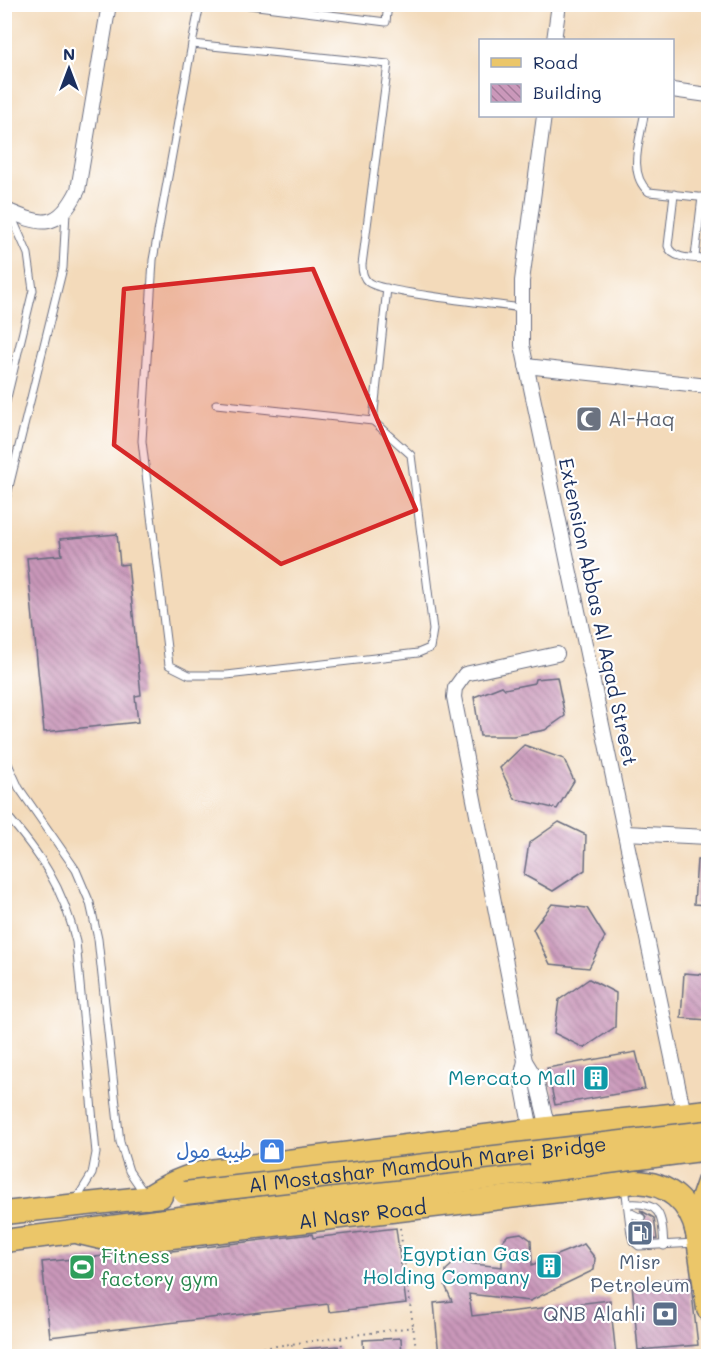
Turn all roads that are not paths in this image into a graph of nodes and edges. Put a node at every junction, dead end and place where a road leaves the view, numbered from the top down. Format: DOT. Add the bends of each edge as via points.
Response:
graph roads {
  1 [pos="109,4"];
  2 [pos="200,4"];
  3 [pos="242,4"];
  4 [pos="388,4"];
  5 [pos="559,4"];
  6 [pos="554,39"];
  7 [pos="192,44"];
  8 [pos="674,90"];
  9 [pos="708,95"];
  10 [pos="544,117"];
  11 [pos="644,117"];
  12 [pos="674,195"];
  13 [pos="705,198"];
  14 [pos="7,210"];
  15 [pos="66,212"];
  16 [pos="695,258"];
  17 [pos="708,259"];
  18 [pos="387,288"];
  19 [pos="520,308"];
  20 [pos="526,366"];
  21 [pos="708,386"];
  22 [pos="216,404"];
  23 [pos="4,410"];
  24 [pos="373,421"];
  25 [pos="4,507"];
  26 [pos="557,654"];
  27 [pos="4,755"];
  28 [pos="4,812"];
  29 [pos="624,833"];
  30 [pos="708,837"];
  31 [pos="708,1111"];
  32 [pos="684,1114"];
  33 [pos="612,1121"];
  34 [pos="540,1129"];
  35 [pos="708,1132"];
  36 [pos="708,1149"];
  37 [pos="708,1182"];
  38 [pos="629,1190"];
  39 [pos="147,1198"];
  40 [pos="72,1206"];
  41 [pos="629,1212"];
  42 [pos="4,1213"];
  43 [pos="641,1218"];
  44 [pos="655,1225"];
  45 [pos="663,1229"];
  46 [pos="80,1233"];
  47 [pos="698,1238"];
  48 [pos="4,1241"];
  49 [pos="664,1245"];
  50 [pos="708,1309"];
  1 -- 15 [label="street" via="78,190"];
  2 -- 7 [label="lane"];
  3 -- 4 [label="lane" via="386,22"];
  5 -- 6 [label="street"];
  7 -- 18 [label="lane" via="388,64 362,265 368,282"];
  7 -- 24 [label="lane" via="153,260 142,441 170,664 189,675 227,675 418,653 430,648 433,630 411,455"];
  8 -- 9 [label="street"];
  10 -- 19 [label="street, Extension Abbas Al Aqad Street"];
  11 -- 12 [label="lane" via="637,164 639,180 649,192"];
  12 -- 13 [label="lane"];
  12 -- 16 [label="lane" via="669,249 675,255"];
  13 -- 16 [label="lane"];
  14 -- 15 [label="street" via="37,222 59,218"];
  14 -- 23 [label="lane" via="28,254 33,290"];
  15 -- 25 [label="lane" via="63,268"];
  16 -- 17 [label="lane"];
  18 -- 19 [label="lane"];
  18 -- 24 [label="lane"];
  19 -- 20 [label="street, Extension Abbas Al Aqad Street"];
  20 -- 21 [label="street"];
  20 -- 29 [label="street, Extension Abbas Al Aqad Street"];
  22 -- 24 [label="lane"];
  26 -- 34 [label="street" via="474,670 459,680 454,697 525,1062 536,1079"];
  27 -- 39 [label="lane" via="19,788 76,870 90,903 98,939 120,1142 129,1171"];
  28 -- 40 [label="lane" via="55,880 76,942 96,1153 92,1174"];
  29 -- 30 [label="street"];
  29 -- 32 [label="street, Extension Abbas Al Aqad Street"];
  31 -- 32 [label="main road"];
  32 -- 33 [label="main road"];
  33 -- 34 [label="main road"];
  33 -- 38 [label="main road" via="636,1133 645,1149 644,1167"];
  34 -- 39 [label="main road" via="209,1171 176,1180"];
  35 -- 39 [label="main road, Al Mostashar Mamdouh Marei Bridge, bridge"];
  36 -- 46 [label="main road, Al Mostashar Mamdouh Marei Bridge, bridge"];
  37 -- 47 [label="main road" via="700,1205"];
  38 -- 41 [label="lane"];
  38 -- 45 [label="lane" via="641,1203 653,1207"];
  38 -- 46 [label="main road, Al Nasr Road" via="118,1242"];
  38 -- 47 [label="main road, Al Nasr Road" via="657,1185 676,1195 690,1212"];
  39 -- 40 [label="main road"];
  40 -- 42 [label="main road"];
  41 -- 43 [label="lane"];
  41 -- 49 [label="lane" via="633,1241 639,1246"];
  44 -- 45 [label="lane"];
  45 -- 49 [label="lane"];
  46 -- 48 [label="main road, Al Nasr Road"];
  47 -- 49 [label="lane"];
  47 -- 50 [label="main road"];
}
